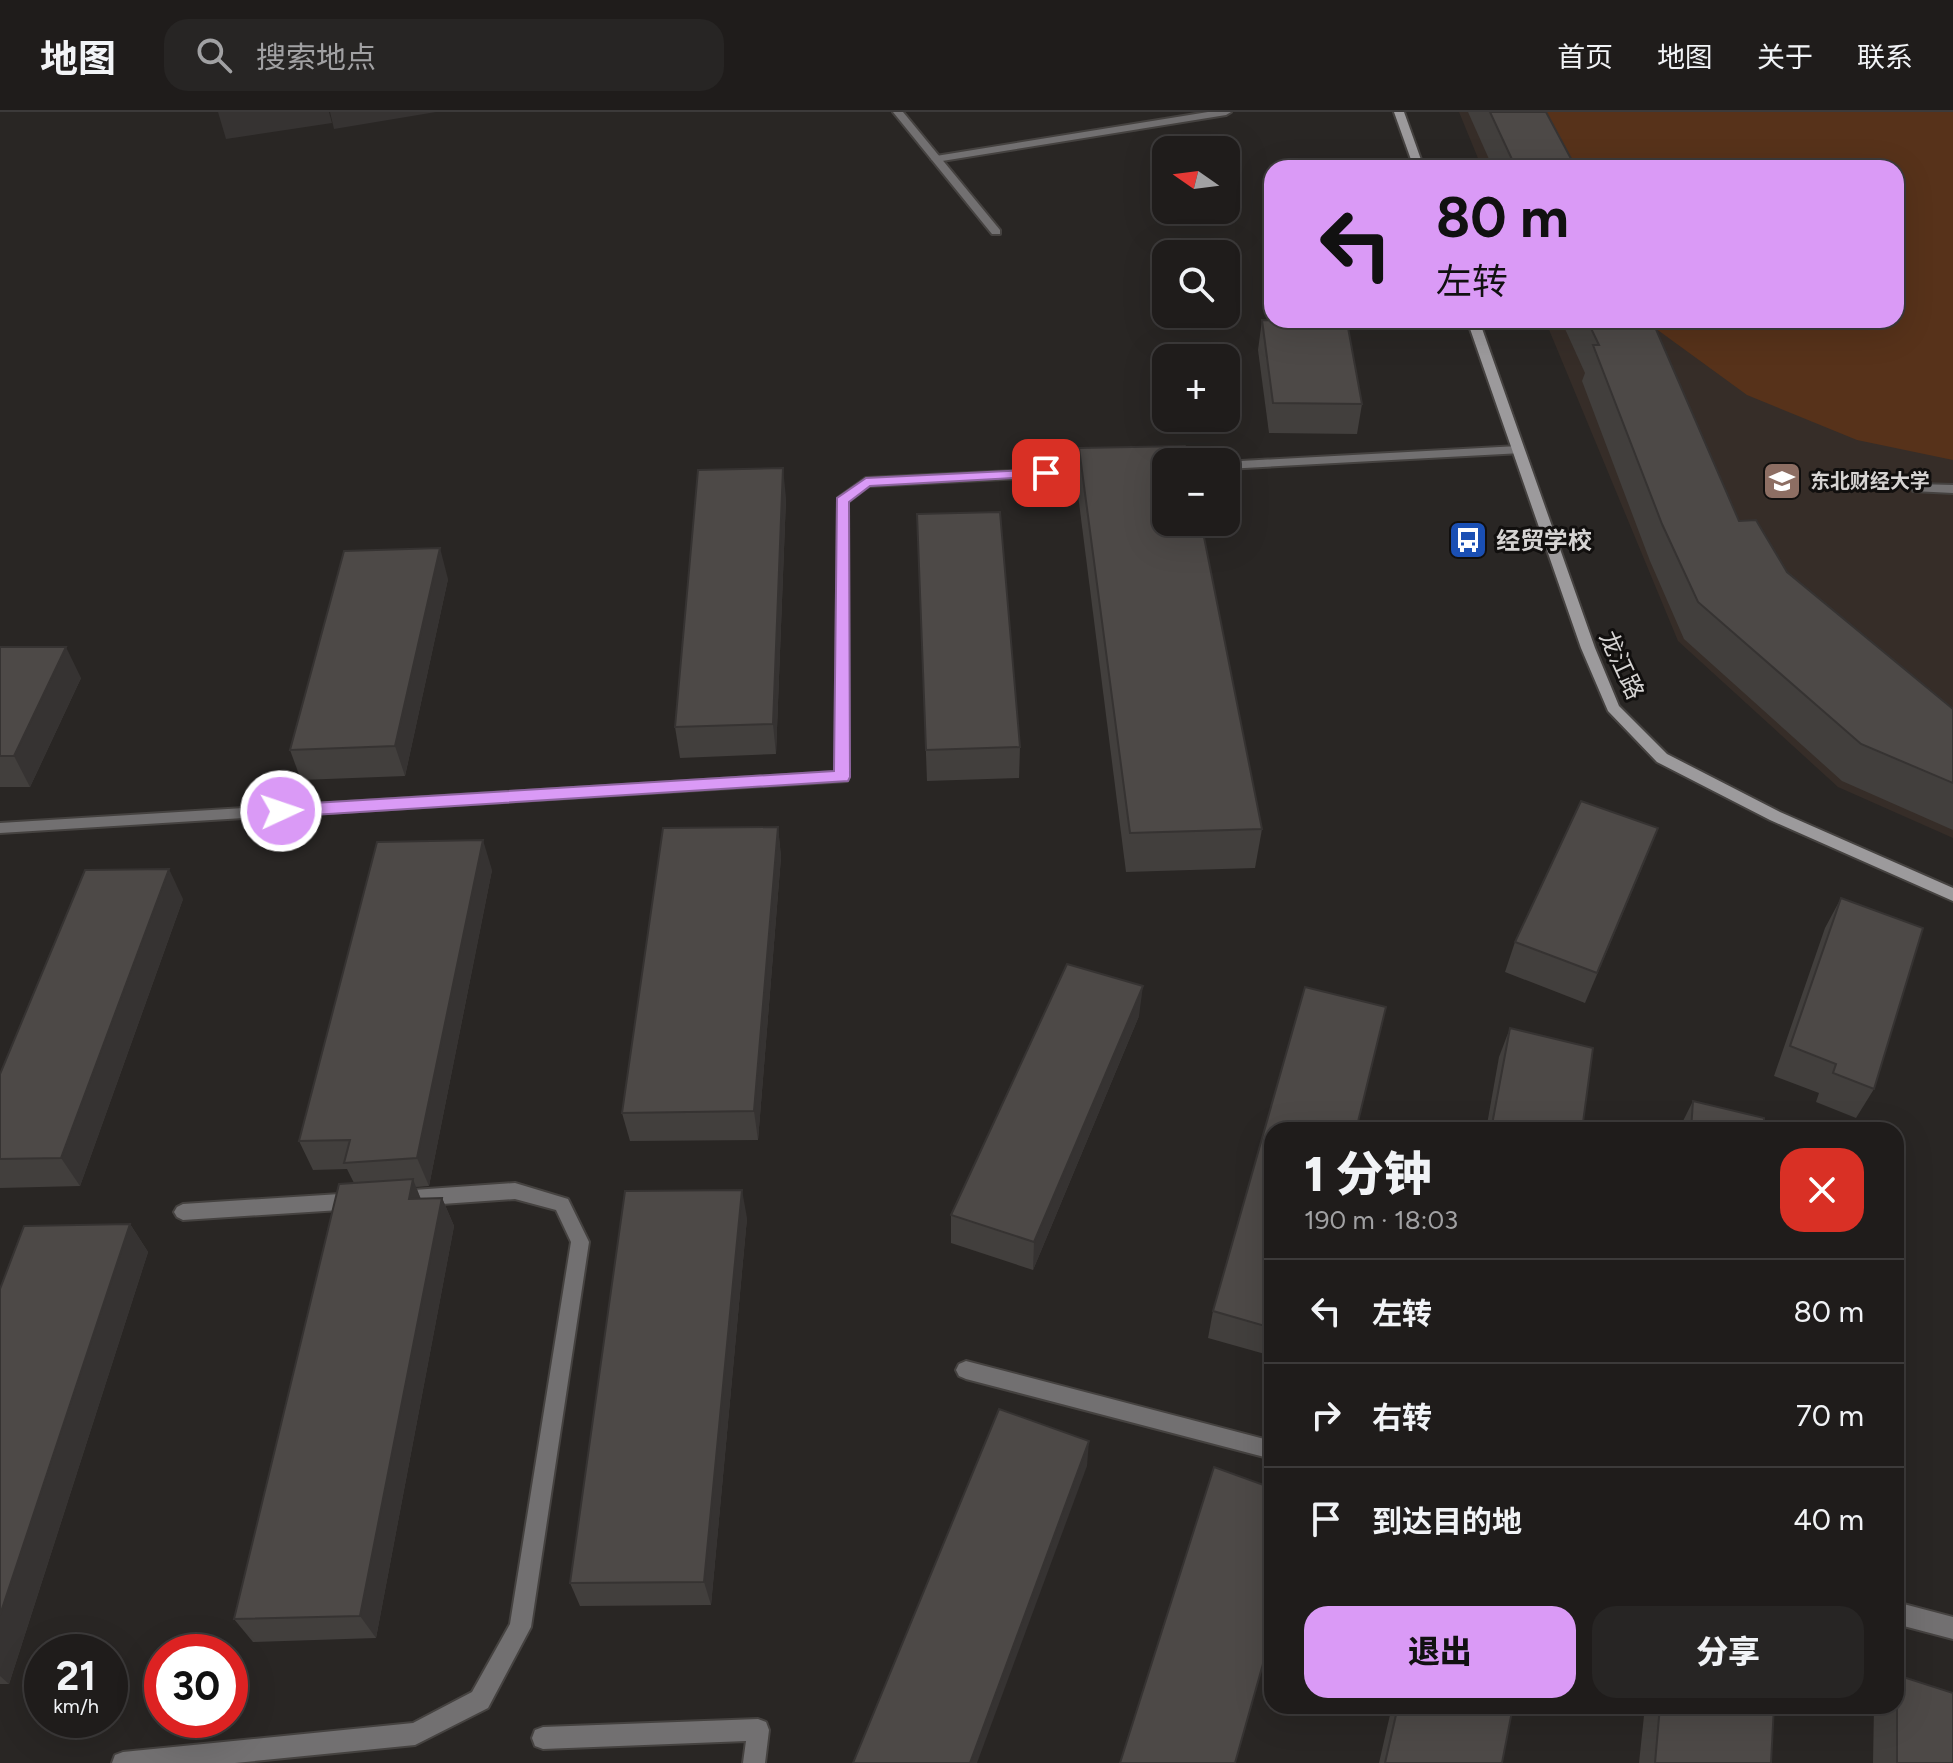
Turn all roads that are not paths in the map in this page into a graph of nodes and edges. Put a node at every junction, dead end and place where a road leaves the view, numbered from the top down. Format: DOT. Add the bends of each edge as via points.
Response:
graph roads {
  1 [pos="898,112"];
  2 [pos="1226,112"];
  3 [pos="1399,112"];
  4 [pos="936,159"];
  5 [pos="1416,160"];
  6 [pos="996,232"];
  7 [pos="1476,328"];
  8 [pos="1518,450"];
  9 [pos="1240,464"];
  10 [pos="1119,470"];
  11 [pos="1917,488"];
  12 [pos="1953,489"];
  13 [pos="0,828"];
  14 [pos="1953,895"];
  15 [pos="183,1212"];
  16 [pos="966,1370"];
  17 [pos="1264,1448"];
  18 [pos="1904,1615"];
  19 [pos="1953,1628"];
  20 [pos="543,1738"];
  21 [pos="123,1763"];
  22 [pos="754,1763"];
  1 -- 4 [label="street"];
  2 -- 4 [label="street"];
  3 -- 5 [label="street"];
  4 -- 6 [label="street"];
  7 -- 8 [label="street, 龙江路"];
  8 -- 9 [label="street"];
  8 -- 14 [label="street, 龙江路" via="1613,708 1662,758 1775,816"];
  10 -- 13 [label="street" via="866,482 842,501 842,777"];
  11 -- 12 [label="street"];
  15 -- 21 [label="street" via="515,1191 562,1204 580,1242 520,1627 480,1700 415,1734"];
  16 -- 17 [label="street"];
  18 -- 19 [label="street"];
  20 -- 22 [label="street" via="758,1730"];
}
